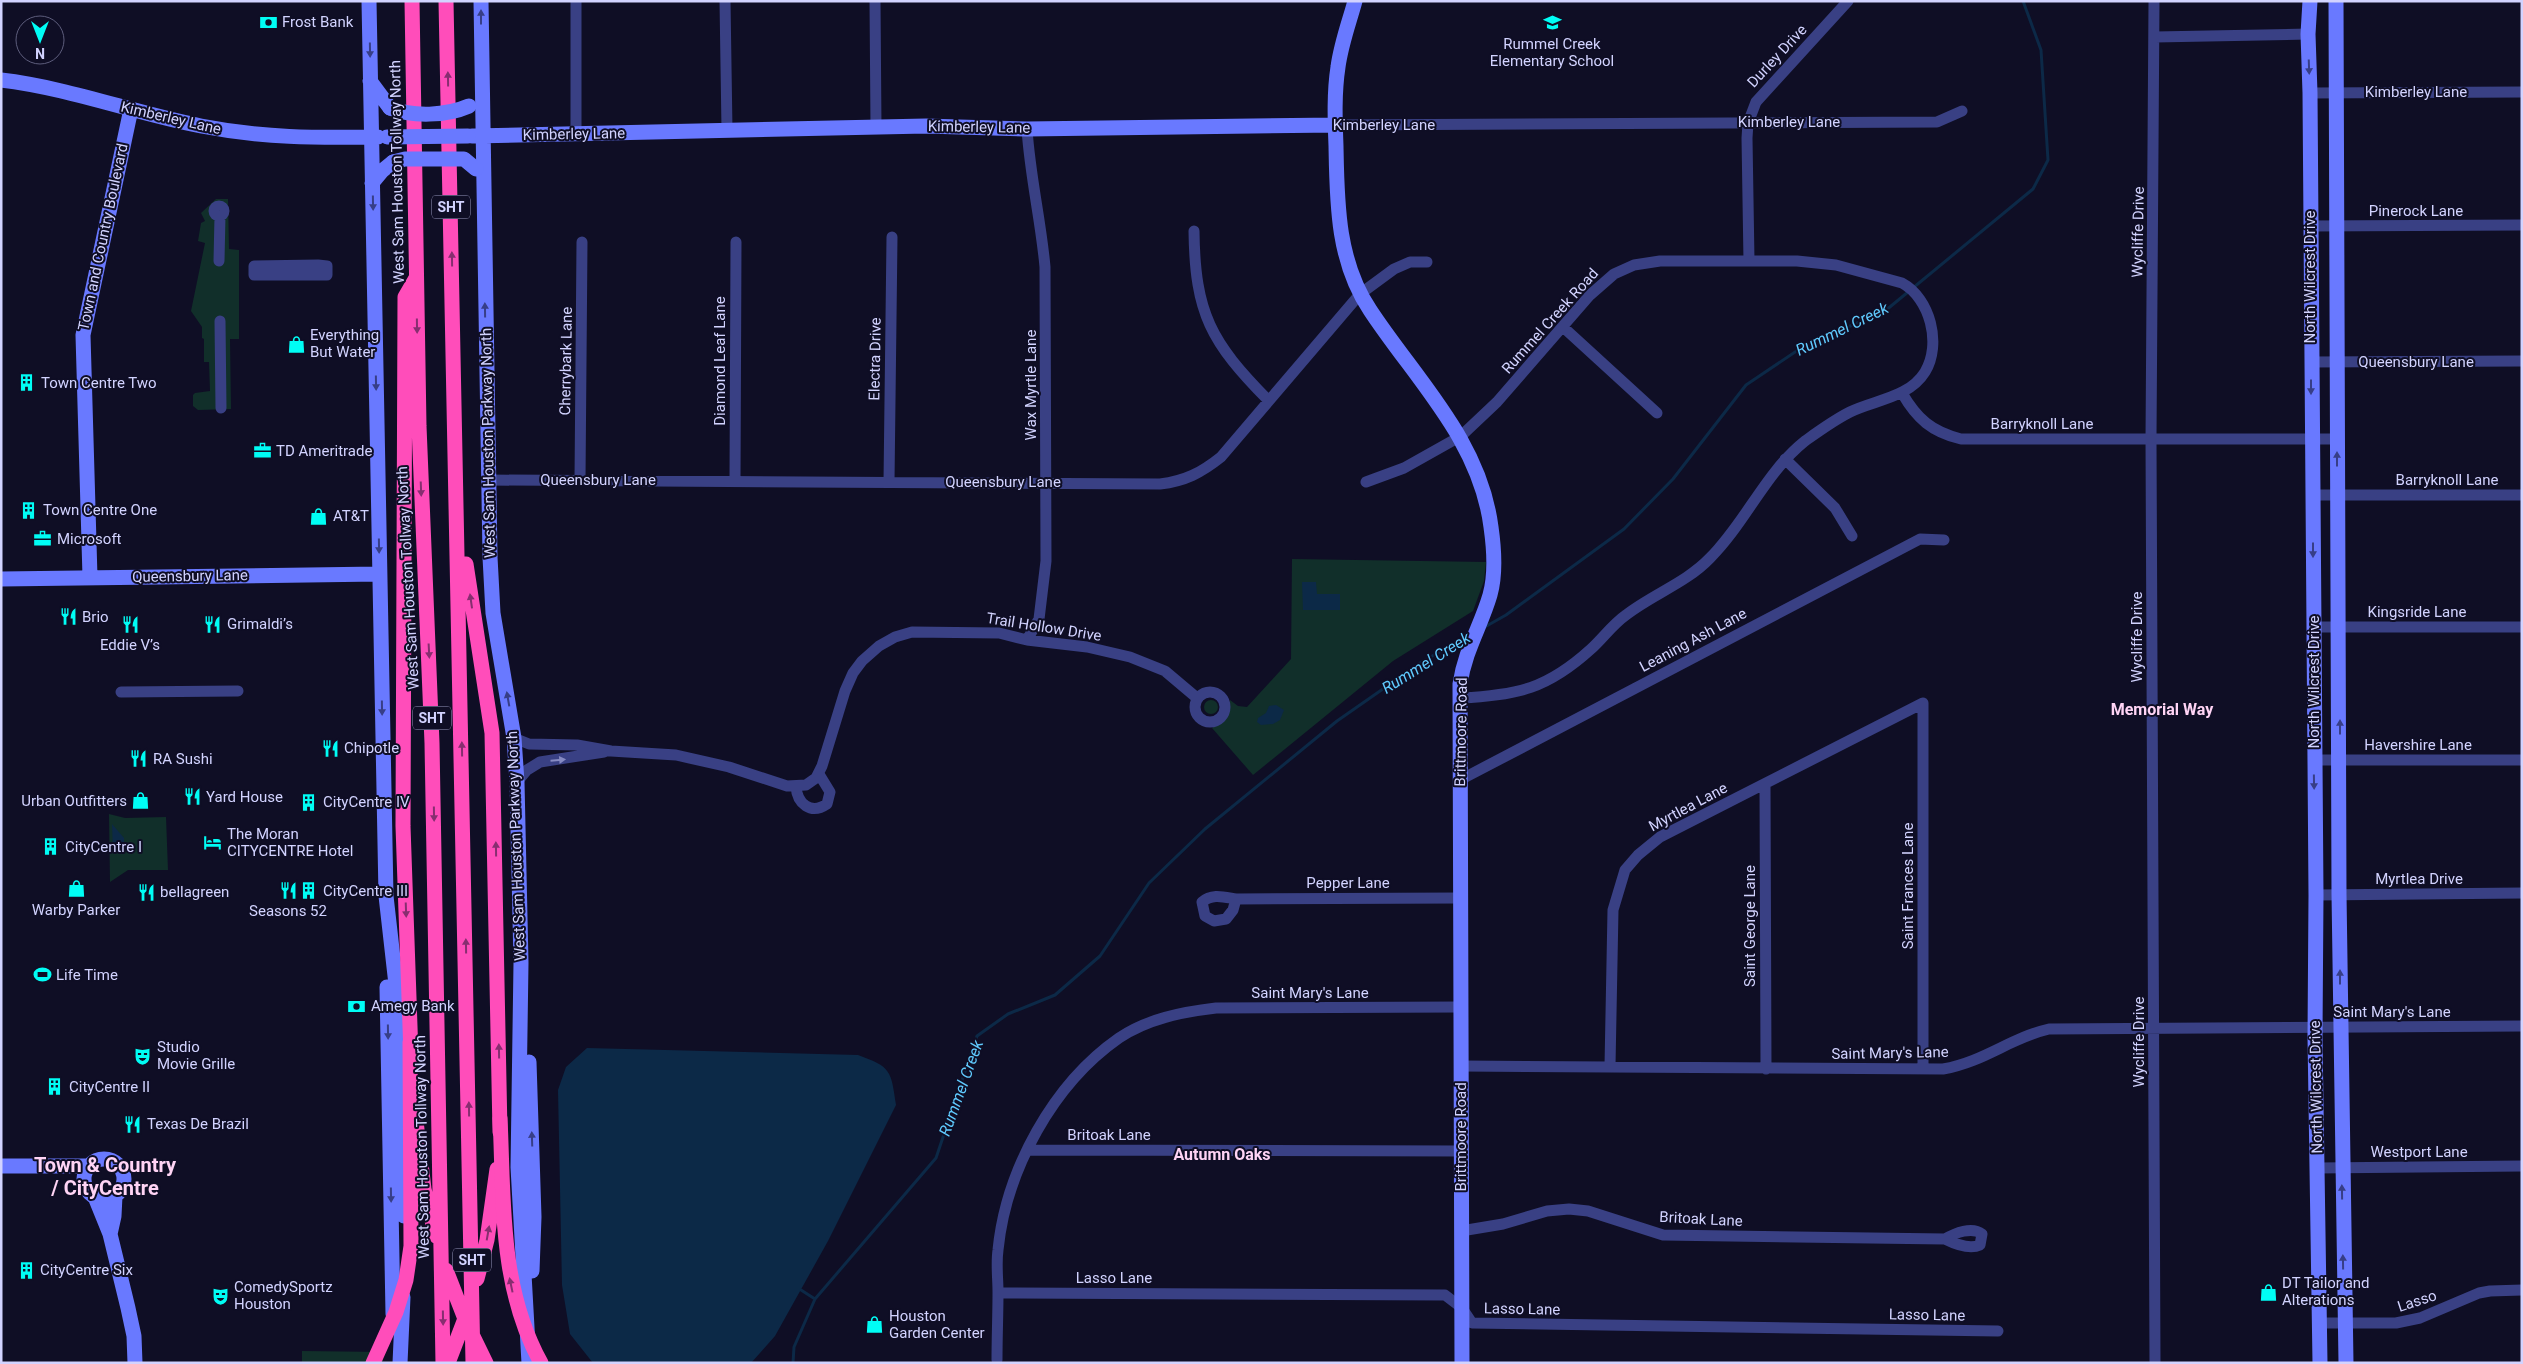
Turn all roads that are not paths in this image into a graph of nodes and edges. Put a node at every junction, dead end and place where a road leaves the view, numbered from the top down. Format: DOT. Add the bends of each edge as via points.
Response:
graph roads {
  1 [pos="369,1"];
  2 [pos="412,1"];
  3 [pos="446,1"];
  4 [pos="481,1"];
  5 [pos="576,1"];
  6 [pos="725,1"];
  7 [pos="875,1"];
  8 [pos="1355,1"];
  9 [pos="1848,1"];
  10 [pos="2154,1"];
  11 [pos="2310,1"];
  12 [pos="2336,1"];
  13 [pos="2308,34"];
  14 [pos="2155,37"];
  15 [pos="1,80"];
  16 [pos="370,80"];
  17 [pos="482,89"];
  18 [pos="2522,92"];
  19 [pos="2310,93"];
  20 [pos="2336,93"];
  21 [pos="131,109"];
  22 [pos="1962,111"];
  23 [pos="1748,122"];
  24 [pos="1336,125"];
  25 [pos="876,127"];
  26 [pos="1027,129"];
  27 [pos="727,130"];
  28 [pos="576,134"];
  29 [pos="475,136"];
  30 [pos="370,137"];
  31 [pos="372,183"];
  32 [pos="483,185"];
  33 [pos="219,207"];
  34 [pos="2522,225"];
  35 [pos="2310,226"];
  36 [pos="2336,226"];
  37 [pos="1194,231"];
  38 [pos="892,237"];
  39 [pos="582,242"];
  40 [pos="736,242"];
  41 [pos="219,261"];
  42 [pos="1749,261"];
  43 [pos="1427,262"];
  44 [pos="312,270"];
  45 [pos="267,271"];
  46 [pos="416,278"];
  47 [pos="1360,294"];
  48 [pos="220,321"];
  49 [pos="1563,327"];
  50 [pos="2522,361"];
  51 [pos="2311,362"];
  52 [pos="2338,362"];
  53 [pos="1902,393"];
  54 [pos="1268,400"];
  55 [pos="221,408"];
  56 [pos="455,413"];
  57 [pos="1657,413"];
  58 [pos="1461,436"];
  59 [pos="2311,438"];
  60 [pos="2151,439"];
  61 [pos="2337,439"];
  62 [pos="1785,459"];
  63 [pos="487,480"];
  64 [pos="580,480"];
  65 [pos="734,480"];
  66 [pos="889,482"];
  67 [pos="1366,482"];
  68 [pos="1046,483"];
  69 [pos="2313,495"];
  70 [pos="2338,495"];
  71 [pos="2522,495"];
  72 [pos="1852,536"];
  73 [pos="1944,540"];
  74 [pos="379,574"];
  75 [pos="90,577"];
  76 [pos="1,579"];
  77 [pos="2522,627"];
  78 [pos="2313,628"];
  79 [pos="2339,628"];
  80 [pos="1027,640"];
  81 [pos="238,691"];
  82 [pos="121,692"];
  83 [pos="1197,698"];
  84 [pos="1460,698"];
  85 [pos="1923,703"];
  86 [pos="514,738"];
  87 [pos="611,751"];
  88 [pos="2314,760"];
  89 [pos="2340,760"];
  90 [pos="2522,760"];
  91 [pos="819,774"];
  92 [pos="1460,780"];
  93 [pos="517,782"];
  94 [pos="1765,784"];
  95 [pos="796,786"];
  96 [pos="2522,893"];
  97 [pos="2316,894"];
  98 [pos="2339,894"];
  99 [pos="386,896"];
  100 [pos="1460,898"];
  101 [pos="1236,899"];
  102 [pos="521,963"];
  103 [pos="1460,1008"];
  104 [pos="2522,1026"];
  105 [pos="2154,1027"];
  106 [pos="2315,1027"];
  107 [pos="2340,1028"];
  108 [pos="410,1042"];
  109 [pos="1461,1066"];
  110 [pos="1610,1066"];
  111 [pos="1766,1069"];
  112 [pos="1923,1069"];
  113 [pos="500,1118"];
  114 [pos="1028,1150"];
  115 [pos="1461,1151"];
  116 [pos="1,1166"];
  117 [pos="88,1166"];
  118 [pos="2522,1166"];
  119 [pos="49,1168"];
  120 [pos="2317,1168"];
  121 [pos="2342,1168"];
  122 [pos="84,1182"];
  123 [pos="115,1196"];
  124 [pos="95,1197"];
  125 [pos="1461,1231"];
  126 [pos="110,1234"];
  127 [pos="1945,1239"];
  128 [pos="2522,1290"];
  129 [pos="998,1293"];
  130 [pos="1462,1308"];
  131 [pos="2319,1323"];
  132 [pos="2344,1324"];
  133 [pos="1998,1331"];
  134 [pos="997,1360"];
  135 [pos="136,1362"];
  136 [pos="373,1363"];
  137 [pos="393,1363"];
  138 [pos="400,1363"];
  139 [pos="443,1363"];
  140 [pos="448,1363"];
  141 [pos="473,1363"];
  142 [pos="486,1363"];
  143 [pos="529,1363"];
  144 [pos="541,1363"];
  145 [pos="1462,1363"];
  146 [pos="2155,1363"];
  147 [pos="2320,1363"];
  148 [pos="2346,1363"];
  1 -- 16 [label="main road, one-way"];
  2 -- 46 [label="highway, West Sam Houston Tollway North / SHT"];
  56 -- 3 [label="highway, SHT, one-way"];
  17 -- 4 [label="main road, West Sam Houston Parkway North, one-way"];
  5 -- 28 [label="street"];
  6 -- 27 [label="street"];
  7 -- 25 [label="street"];
  8 -- 24 [label="main road, Brittmoore Road" via="1338,67"];
  9 -- 23 [label="street, Durley Drive" via="1756,102"];
  10 -- 14 [label="street, Wycliffe Drive"];
  11 -- 13 [label="main road, North Wilcrest Drive"];
  12 -- 20 [label="main road, North Wilcrest Drive"];
  13 -- 14 [label="street"];
  13 -- 19 [label="main road, North Wilcrest Drive, one-way"];
  14 -- 60 [label="street, Wycliffe Drive"];
  15 -- 21 [label="main road, Kimberley Lane" via="44,86"];
  16 -- 17 [label="main road, bridge" via="390,108 403,113 457,112 469,106"];
  16 -- 30 [label="main road"];
  17 -- 29 [label="main road, West Sam Houston Parkway North"];
  18 -- 20 [label="street, Kimberley Lane"];
  19 -- 20 [label="street, Kimberley Lane"];
  19 -- 35 [label="main road, North Wilcrest Drive"];
  20 -- 36 [label="main road, North Wilcrest Drive"];
  21 -- 30 [label="main road, Kimberley Lane" via="258,136"];
  21 -- 75 [label="main road, Town and Country Boulevard" via="83,335"];
  22 -- 23 [label="street, Kimberley Lane" via="1937,122"];
  23 -- 24 [label="street, Kimberley Lane"];
  23 -- 42 [label="street, Durley Drive"];
  24 -- 26 [label="main road, Kimberley Lane"];
  24 -- 47 [label="main road, Brittmoore Road" via="1341,239"];
  25 -- 26 [label="main road, Kimberley Lane"];
  25 -- 27 [label="main road, Kimberley Lane"];
  26 -- 68 [label="street, Wax Myrtle Lane" via="1045,267"];
  27 -- 28 [label="main road, Kimberley Lane"];
  28 -- 29 [label="main road, Kimberley Lane"];
  29 -- 30 [label="main road, Kimberley Lane, bridge"];
  29 -- 32 [label="main road, West Sam Houston Parkway North"];
  30 -- 31 [label="main road"];
  31 -- 32 [label="main road, bridge" via="393,162 405,159 464,160 476,169"];
  31 -- 74 [label="main road, one-way"];
  63 -- 32 [label="main road, West Sam Houston Parkway North, one-way"];
  33 -- 41 [label="street"];
  34 -- 36 [label="street, Pinerock Lane"];
  35 -- 36 [label="street, Pinerock Lane"];
  35 -- 51 [label="main road, North Wilcrest Drive"];
  36 -- 52 [label="main road, North Wilcrest Drive"];
  37 -- 54 [label="street" via="1200,297 1206,317 1234,366"];
  38 -- 66 [label="street, Electra Drive"];
  39 -- 64 [label="street, Cherrybark Lane"];
  40 -- 65 [label="street, Diamond Leaf Lane"];
  42 -- 49 [label="street, Rummel Creek Road" via="1660,261 1634,265 1614,274 1590,295"];
  42 -- 53 [label="street, Rummel Creek Road" via="1836,265 1912,288 1921,298 1932,333 1932,354 1925,373"];
  43 -- 47 [label="street, Queensbury Lane" via="1410,262 1394,269"];
  44 -- 45 [label="street"];
  46 -- 108 [label="highway, one-way" via="405,296 403,826"];
  46 -- 139 [label="highway, West Sam Houston Tollway North / SHT, one-way" via="432,734"];
  47 -- 54 [label="street, Queensbury Lane"];
  47 -- 58 [label="main road, Brittmoore Road"];
  48 -- 55 [label="street"];
  49 -- 57 [label="street"];
  49 -- 58 [label="street, Rummel Creek Road" via="1497,402"];
  50 -- 52 [label="street, Queensbury Lane"];
  51 -- 52 [label="street, Queensbury Lane"];
  51 -- 59 [label="main road, North Wilcrest Drive, one-way"];
  52 -- 61 [label="main road, North Wilcrest Drive"];
  53 -- 60 [label="street, Barryknoll Lane" via="1920,420 1932,429 1961,439"];
  53 -- 62 [label="street" via="1849,412 1805,441"];
  54 -- 68 [label="street, Queensbury Lane" via="1221,457 1191,478 1160,484"];
  113 -- 56 [label="highway, one-way" via="492,733 466,566"];
  141 -- 56 [label="highway, SHT, one-way"];
  58 -- 67 [label="street, Rummel Creek Road" via="1404,468"];
  58 -- 84 [label="main road, Brittmoore Road" via="1481,480 1490,517 1493,580 1490,596 1463,662"];
  59 -- 60 [label="street, Barryknoll Lane"];
  59 -- 61 [label="street, Barryknoll Lane"];
  59 -- 69 [label="main road, North Wilcrest Drive"];
  60 -- 105 [label="street, Wycliffe Drive"];
  70 -- 61 [label="main road, North Wilcrest Drive, one-way"];
  62 -- 72 [label="street" via="1835,508"];
  62 -- 84 [label="street" via="1711,557 1695,572 1625,615 1574,664 1554,678 1504,696"];
  63 -- 64 [label="street, Queensbury Lane"];
  86 -- 63 [label="main road, West Sam Houston Parkway North, one-way" via="493,613"];
  64 -- 65 [label="street, Queensbury Lane"];
  65 -- 66 [label="street, Queensbury Lane"];
  66 -- 68 [label="street, Queensbury Lane"];
  68 -- 80 [label="street, Wax Myrtle Lane" via="1043,594 1039,619"];
  69 -- 70 [label="street, Barryknoll Lane"];
  69 -- 78 [label="main road, North Wilcrest Drive, one-way"];
  70 -- 71 [label="street, Barryknoll Lane"];
  70 -- 79 [label="main road, North Wilcrest Drive"];
  73 -- 92 [label="street, Leaning Ash Lane" via="1920,539"];
  74 -- 75 [label="main road, Queensbury Lane"];
  74 -- 99 [label="main road, one-way"];
  75 -- 76 [label="main road, Queensbury Lane"];
  77 -- 79 [label="street, Kingsride Lane"];
  78 -- 79 [label="street, Kingsride Lane"];
  78 -- 88 [label="main road, North Wilcrest Drive"];
  89 -- 79 [label="main road, North Wilcrest Drive, one-way"];
  80 -- 83 [label="street, Trail Hollow Drive" via="1087,647 1130,657 1165,671"];
  80 -- 91 [label="street, Trail Hollow Drive" via="999,632 912,632 879,646 853,673"];
  81 -- 82 [label="street"];
  84 -- 92 [label="main road, Brittmoore Road"];
  85 -- 94 [label="street, Myrtlea Lane"];
  85 -- 112 [label="street, Saint Frances Lane"];
  86 -- 87 [label="street" via="529,744 577,745"];
  86 -- 93 [label="main road, West Sam Houston Parkway North"];
  93 -- 87 [label="street, one-way" via="540,762"];
  87 -- 95 [label="street" via="696,758"];
  88 -- 89 [label="street, Havershire Lane"];
  88 -- 97 [label="main road, North Wilcrest Drive, one-way"];
  89 -- 90 [label="street, Havershire Lane"];
  89 -- 98 [label="main road, North Wilcrest Drive"];
  91 -- 95 [label="street" via="811,783"];
  91 -- 95 [label="street" via="830,792 827,804 821,808 803,805"];
  92 -- 100 [label="main road, Brittmoore Road"];
  93 -- 102 [label="main road, West Sam Houston Parkway North"];
  94 -- 110 [label="street, Myrtlea Lane" via="1660,837 1625,870 1613,910"];
  94 -- 111 [label="street, Saint George Lane"];
  96 -- 98 [label="street, Myrtlea Drive"];
  97 -- 98 [label="street, Myrtlea Drive"];
  97 -- 106 [label="main road, North Wilcrest Drive"];
  107 -- 98 [label="main road, North Wilcrest Drive, one-way"];
  99 -- 137 [label="main road, one-way"];
  99 -- 138 [label="main road, bridge" via="400,1020 404,1249"];
  100 -- 101 [label="street, Pepper Lane"];
  100 -- 103 [label="main road, Brittmoore Road"];
  102 -- 143 [label="main road, West Sam Houston Parkway North, bridge" via="518,1167"];
  143 -- 102 [label="main road, one-way" via="534,1217 526,988"];
  103 -- 109 [label="main road, Brittmoore Road"];
  103 -- 114 [label="street, Saint Mary's Lane" via="1216,1008 1181,1012 1120,1038 1095,1058 1072,1081"];
  104 -- 107 [label="street, Saint Mary's Lane"];
  105 -- 106 [label="street, Saint Mary's Lane"];
  105 -- 112 [label="street, Saint Mary's Lane" via="2049,1029 2018,1038 1965,1065"];
  105 -- 146 [label="street, Wycliffe Drive"];
  106 -- 107 [label="street, Saint Mary's Lane"];
  106 -- 120 [label="main road, North Wilcrest Drive"];
  107 -- 121 [label="main road, North Wilcrest Drive"];
  108 -- 136 [label="highway, bridge" via="411,1246 406,1280 396,1312"];
  108 -- 142 [label="highway, bridge" via="421,1166 430,1215 458,1302"];
  109 -- 110 [label="street, Saint Mary's Lane"];
  109 -- 115 [label="main road, Brittmoore Road"];
  110 -- 111 [label="street, Saint Mary's Lane"];
  111 -- 112 [label="street, Saint Mary's Lane"];
  140 -- 113 [label="highway, one-way, bridge" via="467,1315 487,1240 494,1199"];
  144 -- 113 [label="highway, one-way, bridge" via="523,1324 508,1268"];
  114 -- 115 [label="street, Britoak Lane"];
  114 -- 129 [label="street, Saint Mary's Lane" via="1016,1175 1004,1217 998,1250"];
  115 -- 125 [label="main road, Brittmoore Road"];
  116 -- 119 [label="main road"];
  117 -- 119 [label="main road"];
  117 -- 122 [label="main road"];
  117 -- 123 [label="main road" via="103,1159 120,1166 123,1186"];
  118 -- 121 [label="street, Westport Lane"];
  119 -- 122 [label="main road"];
  120 -- 121 [label="street, Westport Lane"];
  120 -- 131 [label="main road, North Wilcrest Drive"];
  132 -- 121 [label="main road, North Wilcrest Drive, one-way"];
  122 -- 124 [label="main road"];
  123 -- 124 [label="main road" via="108,1199"];
  123 -- 126 [label="main road"];
  124 -- 126 [label="main road"];
  125 -- 127 [label="street, Britoak Lane" via="1569,1209 1663,1235"];
  125 -- 130 [label="main road, Brittmoore Road"];
  126 -- 135 [label="main road" via="134,1336"];
  128 -- 132 [label="street, Lasso" via="2479,1293 2420,1318 2396,1323"];
  129 -- 130 [label="street, Lasso Lane" via="1445,1295"];
  129 -- 134 [label="street, Saint Mary's Lane"];
  130 -- 133 [label="street, Lasso Lane" via="1472,1323"];
  130 -- 145 [label="main road, Brittmoore Road"];
  131 -- 132 [label="street, Lasso"];
  131 -- 147 [label="main road, North Wilcrest Drive"];
  132 -- 148 [label="main road, North Wilcrest Drive"];
}
